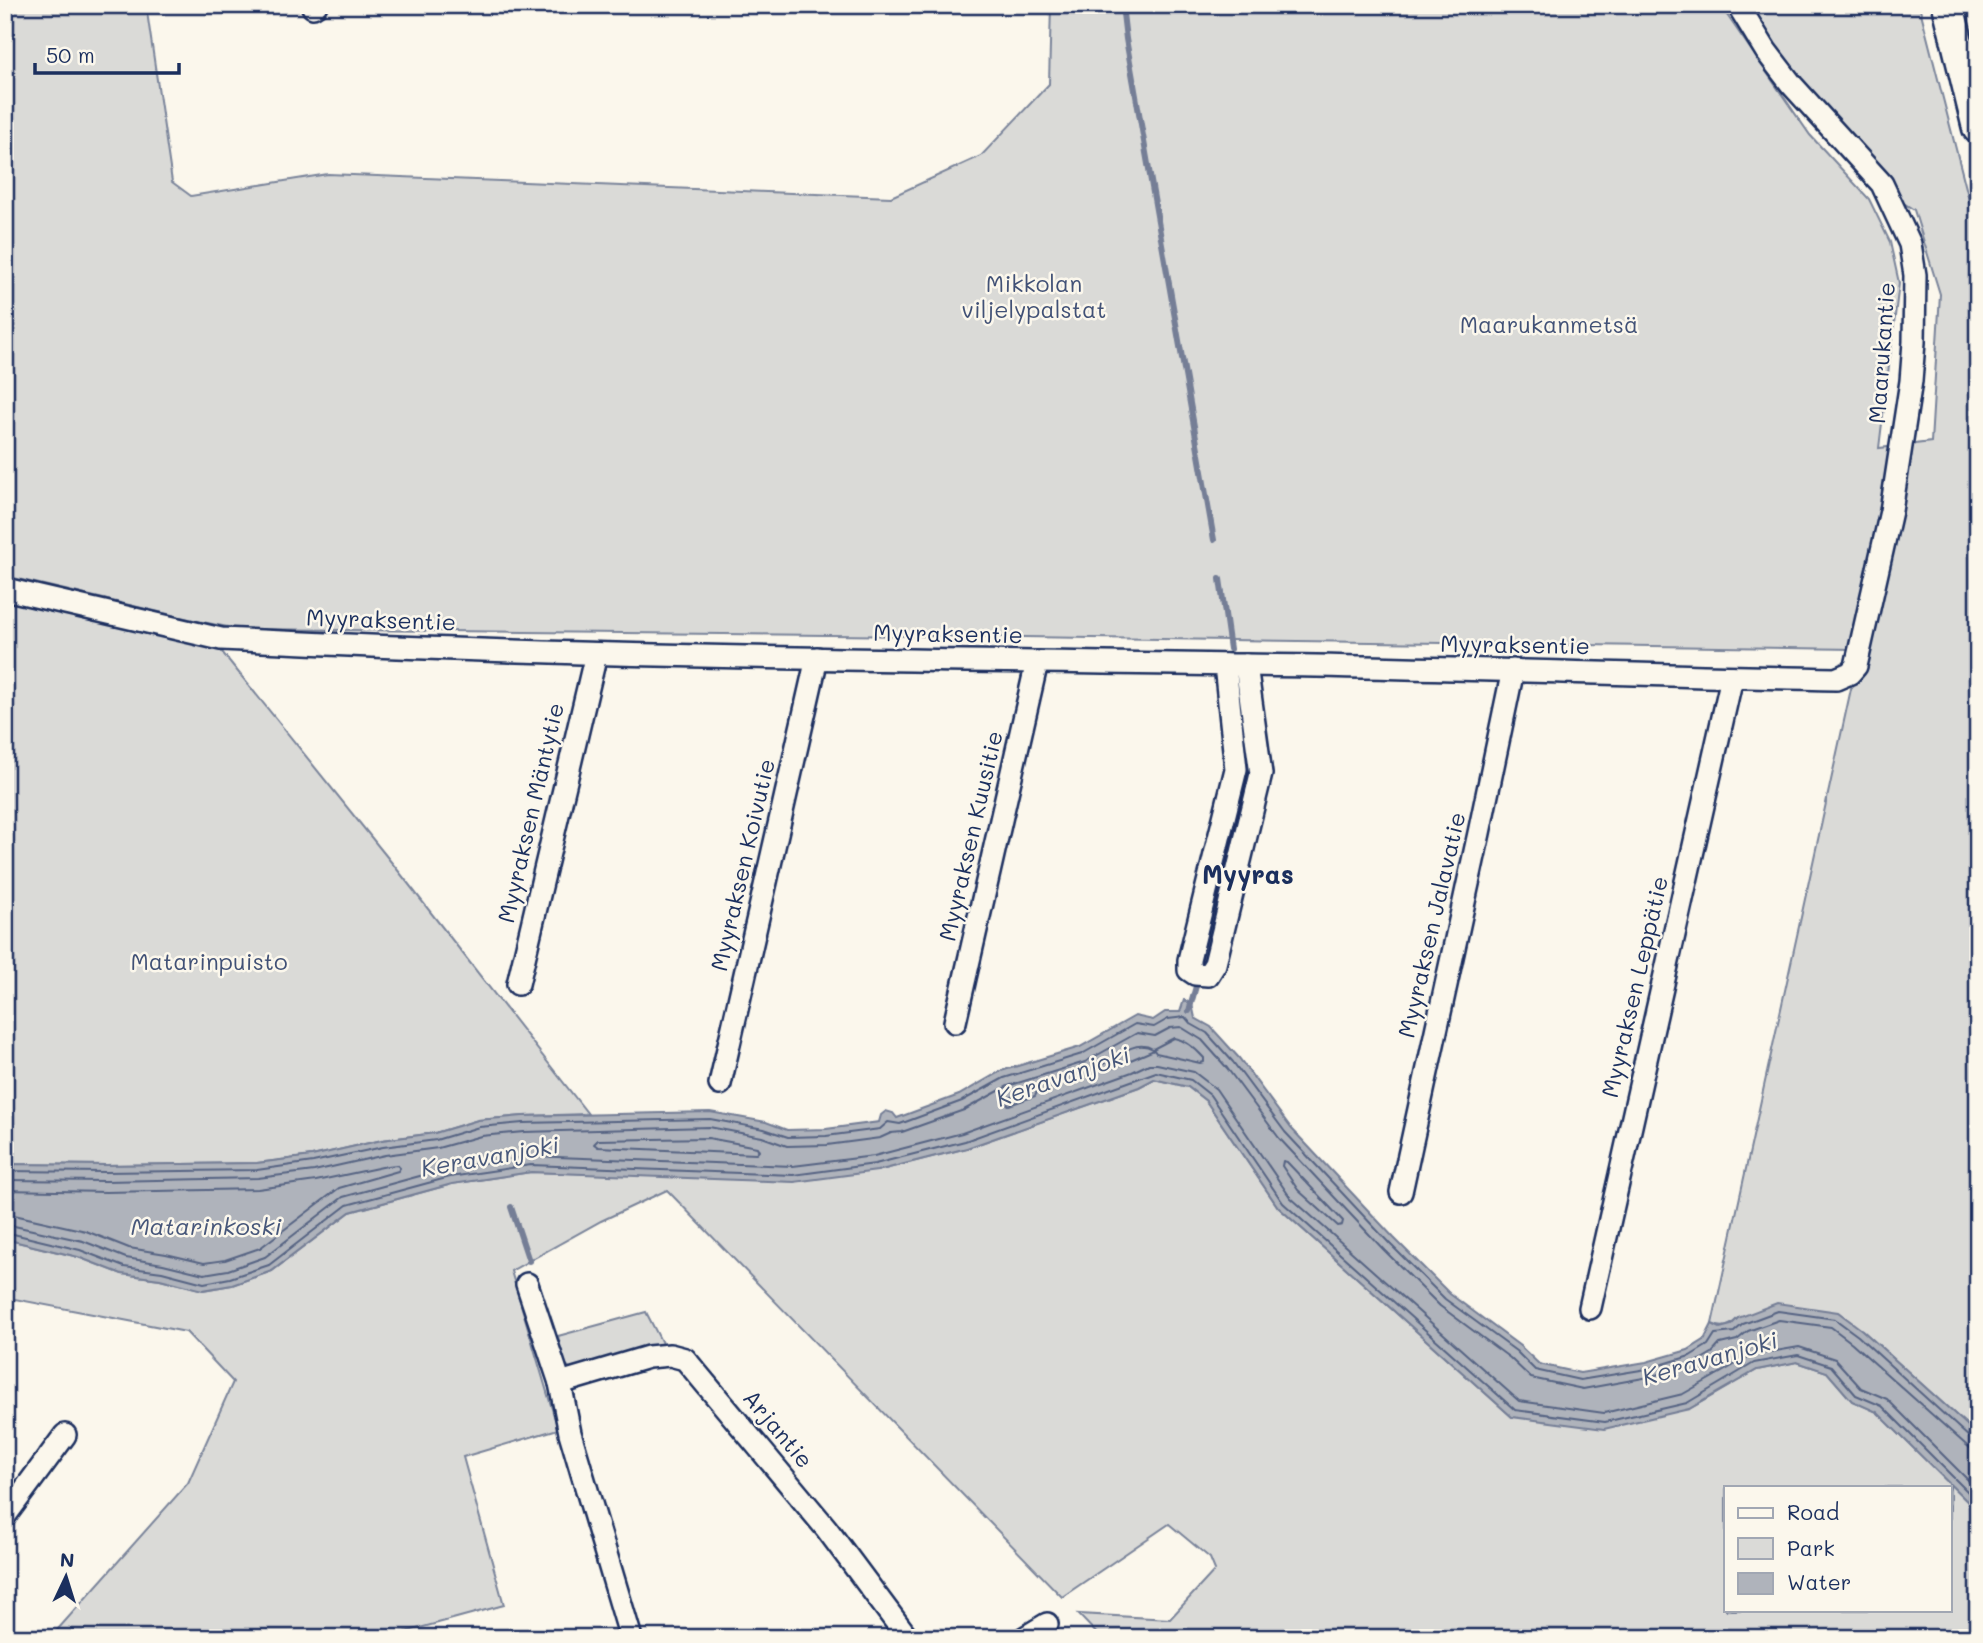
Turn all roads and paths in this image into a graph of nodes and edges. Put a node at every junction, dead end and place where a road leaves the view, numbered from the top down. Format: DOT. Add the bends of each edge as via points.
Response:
graph roads {
  1 [pos="1738,5"];
  2 [pos="1948,5"];
  3 [pos="1978,128"];
  4 [pos="5,589"];
  5 [pos="1864,632"];
  6 [pos="596,654"];
  7 [pos="817,658"];
  8 [pos="1037,662"];
  9 [pos="1236,665"];
  10 [pos="1513,670"];
  11 [pos="1732,677"];
  12 [pos="517,984"];
  13 [pos="955,1022"];
  14 [pos="720,1084"];
  15 [pos="1401,1192"];
  16 [pos="527,1284"];
  17 [pos="1590,1308"];
  18 [pos="560,1383"];
  19 [pos="65,1435"];
  20 [pos="5,1516"];
  21 [pos="1047,1625"];
  22 [pos="631,1638"];
  23 [pos="908,1638"];
  24 [pos="1024,1638"];
  1 -- 5 [label="street, Maarukantie" via="1792,85 1882,184 1910,244 1915,275 1911,381 1891,511"];
  2 -- 3 [label="highway"];
  4 -- 6 [label="street, Myyraksentie" via="221,639"];
  5 -- 11 [label="street, Myyraksentie" via="1856,666 1836,679"];
  6 -- 7 [label="street, Myyraksentie"];
  6 -- 12 [label="street, Myyraksen Mäntytie"];
  7 -- 8 [label="street, Myyraksentie"];
  7 -- 14 [label="street, Myyraksen Koivutie"];
  8 -- 9 [label="street, Myyraksentie"];
  8 -- 13 [label="street, Myyraksen Kuusitie"];
  9 -- 9 [label="street" via="1236,769 1189,960 1189,970 1195,974 1208,975 1216,964 1261,774"];
  9 -- 10 [label="street, Myyraksentie"];
  10 -- 11 [label="street, Myyraksentie"];
  10 -- 15 [label="street, Myyraksen Jalavatie"];
  11 -- 17 [label="street, Myyraksen Leppätie"];
  16 -- 18 [label="street"];
  18 -- 22 [label="street" via="570,1433"];
  18 -- 23 [label="street, Arjantie" via="648,1357 685,1359 826,1528"];
  19 -- 20 [label="street"];
  21 -- 24 [label="street"];
}
